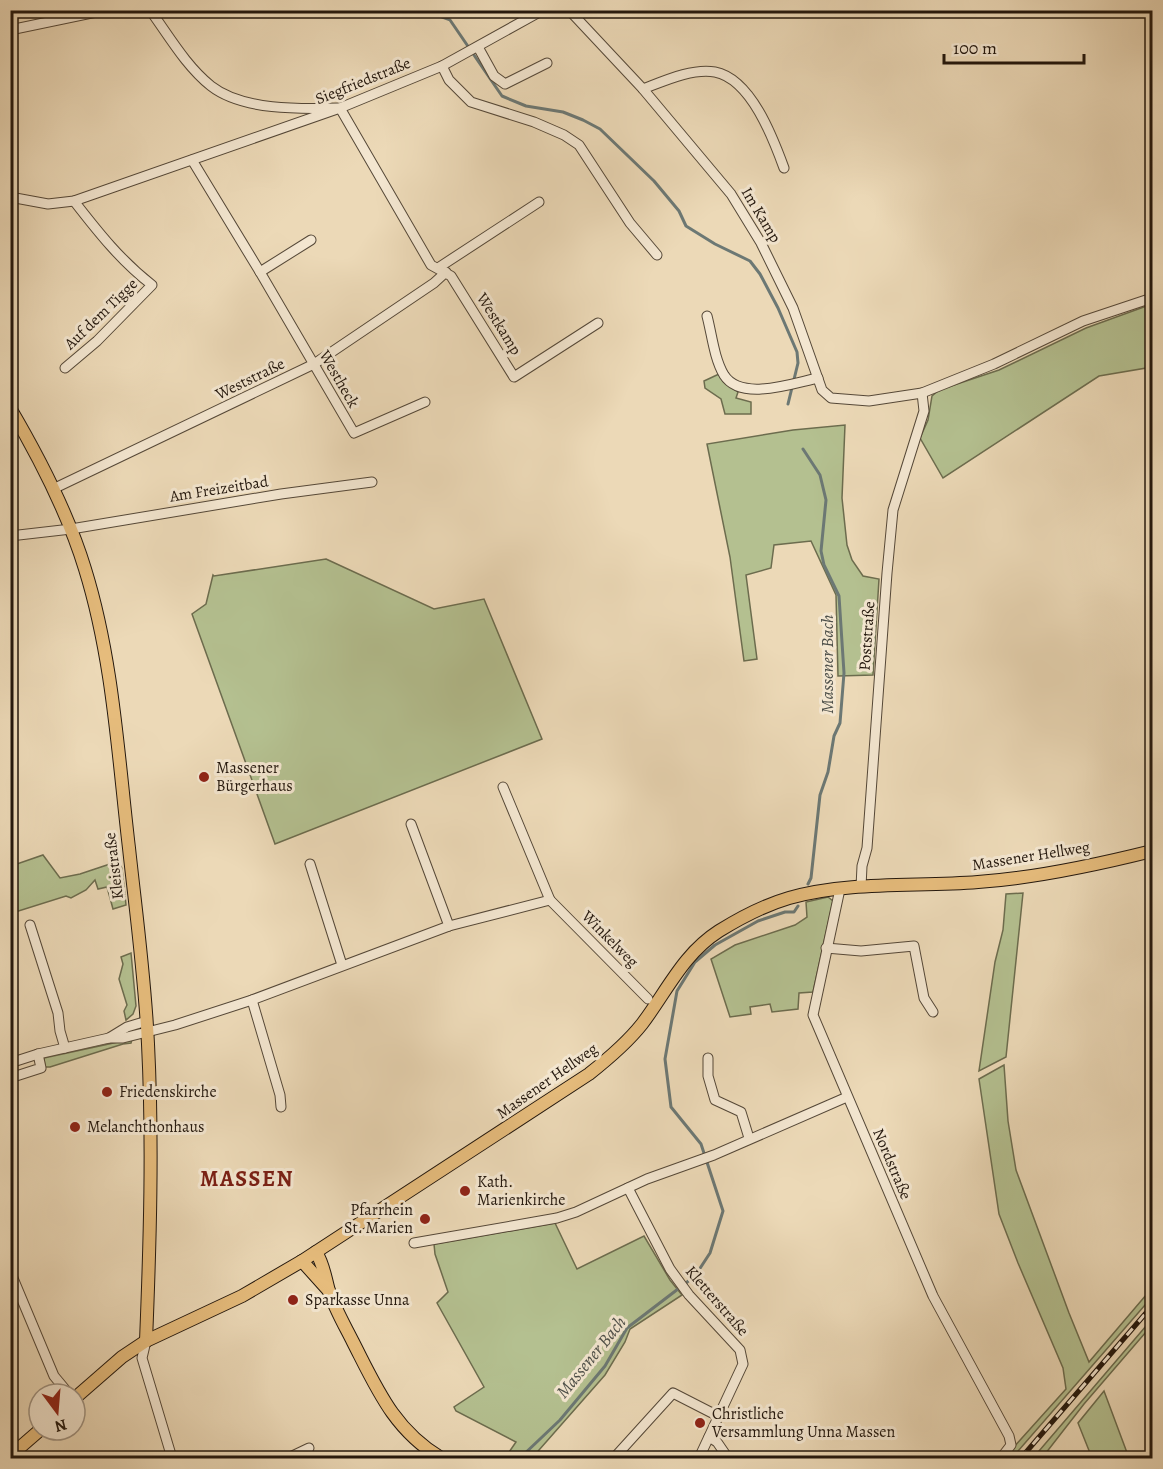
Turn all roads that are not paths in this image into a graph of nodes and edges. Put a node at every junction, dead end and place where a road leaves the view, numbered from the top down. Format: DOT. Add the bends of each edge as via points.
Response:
graph roads {
  1 [pos="106,10"];
  2 [pos="150,10"];
  3 [pos="543,10"];
  4 [pos="569,10"];
  5 [pos="10,30"];
  6 [pos="476,47"];
  7 [pos="547,63"];
  8 [pos="442,66"];
  9 [pos="643,89"];
  10 [pos="340,108"];
  11 [pos="192,160"];
  12 [pos="783,168"];
  13 [pos="10,197"];
  14 [pos="74,201"];
  15 [pos="539,202"];
  16 [pos="311,240"];
  17 [pos="657,255"];
  18 [pos="442,270"];
  19 [pos="261,272"];
  20 [pos="1152,298"];
  21 [pos="707,316"];
  22 [pos="598,323"];
  23 [pos="314,364"];
  24 [pos="65,368"];
  25 [pos="818,378"];
  26 [pos="922,393"];
  27 [pos="425,402"];
  28 [pos="10,408"];
  29 [pos="372,482"];
  30 [pos="53,489"];
  31 [pos="71,528"];
  32 [pos="10,536"];
  33 [pos="503,787"];
  34 [pos="411,824"];
  35 [pos="1152,850"];
  36 [pos="309,864"];
  37 [pos="861,887"];
  38 [pos="840,889"];
  39 [pos="550,900"];
  40 [pos="30,925"];
  41 [pos="449,926"];
  42 [pos="826,948"];
  43 [pos="342,965"];
  44 [pos="648,999"];
  45 [pos="252,1000"];
  46 [pos="933,1012"];
  47 [pos="147,1027"];
  48 [pos="65,1048"];
  49 [pos="38,1054"];
  50 [pos="708,1058"];
  51 [pos="10,1063"];
  52 [pos="10,1078"];
  53 [pos="847,1097"];
  54 [pos="281,1107"];
  55 [pos="749,1138"];
  56 [pos="628,1188"];
  57 [pos="414,1243"];
  58 [pos="316,1252"];
  59 [pos="302,1261"];
  60 [pos="10,1271"];
  61 [pos="329,1291"];
  62 [pos="20,1293"];
  63 [pos="10,1297"];
  64 [pos="146,1341"];
  65 [pos="59,1382"];
  66 [pos="87,1388"];
  67 [pos="718,1416"];
  68 [pos="709,1437"];
  69 [pos="27,1441"];
  70 [pos="309,1448"];
  71 [pos="10,1456"];
  72 [pos="172,1458"];
  73 [pos="288,1458"];
  74 [pos="441,1458"];
  75 [pos="614,1458"];
  76 [pos="699,1458"];
  77 [pos="728,1458"];
  78 [pos="1001,1458"];
  1 -- 5 [label="street"];
  2 -- 10 [label="street" via="185,59 219,92 276,108"];
  3 -- 6 [label="street, Siegfriedstraße"];
  4 -- 9 [label="street, Im Kamp"];
  6 -- 7 [label="street" via="494,76 504,84"];
  6 -- 8 [label="street, Siegfriedstraße"];
  8 -- 10 [label="street, Siegfriedstraße"];
  8 -- 17 [label="street" via="449,80 471,102 534,122 579,145 630,224"];
  9 -- 12 [label="street" via="689,74 725,75 752,103"];
  9 -- 25 [label="street, Im Kamp" via="731,194 789,299"];
  10 -- 11 [label="street, Siegfriedstraße"];
  10 -- 18 [label="street, Westkamp" via="431,266"];
  11 -- 14 [label="street, Siegfriedstraße"];
  11 -- 19 [label="street, Westheck"];
  13 -- 14 [label="street, Siegfriedstraße" via="48,204"];
  14 -- 24 [label="street, Auf dem Tigge" via="123,260 152,285"];
  15 -- 18 [label="street"];
  16 -- 19 [label="street"];
  18 -- 22 [label="street, Westkamp" via="451,276 514,377"];
  18 -- 23 [label="street, Weststraße" via="434,283"];
  19 -- 23 [label="street, Westheck"];
  20 -- 26 [label="street" via="1083,321"];
  21 -- 25 [label="street" via="722,369 731,383 749,390"];
  23 -- 27 [label="street, Westheck" via="354,433"];
  23 -- 30 [label="street, Weststraße"];
  25 -- 26 [label="street, Im Kamp" via="822,390 831,398 869,401"];
  26 -- 37 [label="street, Poststraße" via="924,411 893,510"];
  28 -- 30 [label="main road, Kleistraße"];
  29 -- 31 [label="street, Am Freizeitbad"];
  30 -- 31 [label="main road, Kleistraße"];
  31 -- 32 [label="street, Am Freizeitbad"];
  31 -- 47 [label="main road, Kleistraße" via="86,571 110,686"];
  33 -- 39 [label="street, Winkelweg"];
  34 -- 41 [label="street"];
  35 -- 37 [label="main road, Massener Hellweg" via="1013,879"];
  36 -- 43 [label="street"];
  37 -- 38 [label="main road, Massener Hellweg"];
  38 -- 42 [label="street, Nordstraße"];
  38 -- 58 [label="main road, Massener Hellweg" via="779,901 719,931 693,951 641,1025 604,1063"];
  39 -- 41 [label="street"];
  39 -- 44 [label="street, Winkelweg"];
  40 -- 48 [label="street"];
  41 -- 43 [label="street"];
  42 -- 46 [label="street" via="861,951 914,946 924,998"];
  42 -- 53 [label="street, Nordstraße" via="813,1015"];
  43 -- 45 [label="street"];
  45 -- 47 [label="street"];
  45 -- 54 [label="street"];
  47 -- 48 [label="street" via="123,1038"];
  47 -- 64 [label="main road, Kleistraße" via="151,1180"];
  48 -- 49 [label="street"];
  49 -- 51 [label="street"];
  49 -- 52 [label="street" via="41,1068"];
  50 -- 55 [label="street" via="715,1100 741,1112"];
  53 -- 55 [label="street"];
  53 -- 78 [label="street, Nordstraße" via="933,1296 1010,1436 1011,1445"];
  55 -- 56 [label="street"];
  56 -- 57 [label="street" via="557,1218"];
  56 -- 67 [label="street, Kletterstraße" via="670,1269 743,1357"];
  58 -- 59 [label="main road, Massener Hellweg"];
  58 -- 61 [label="main road"];
  59 -- 61 [label="main road"];
  59 -- 64 [label="main road, Massener Hellweg" via="242,1296"];
  60 -- 62 [label="street"];
  61 -- 74 [label="main road" via="390,1411 417,1442"];
  62 -- 63 [label="street"];
  62 -- 65 [label="street"];
  64 -- 66 [label="main road, Massener Hellweg"];
  64 -- 72 [label="street" via="142,1358"];
  67 -- 68 [label="street, Kletterstraße"];
  67 -- 75 [label="street" via="673,1393"];
  68 -- 76 [label="street, Kletterstraße"];
  68 -- 77 [label="street"];
  69 -- 71 [label="main road"];
  70 -- 73 [label="street"];
}
